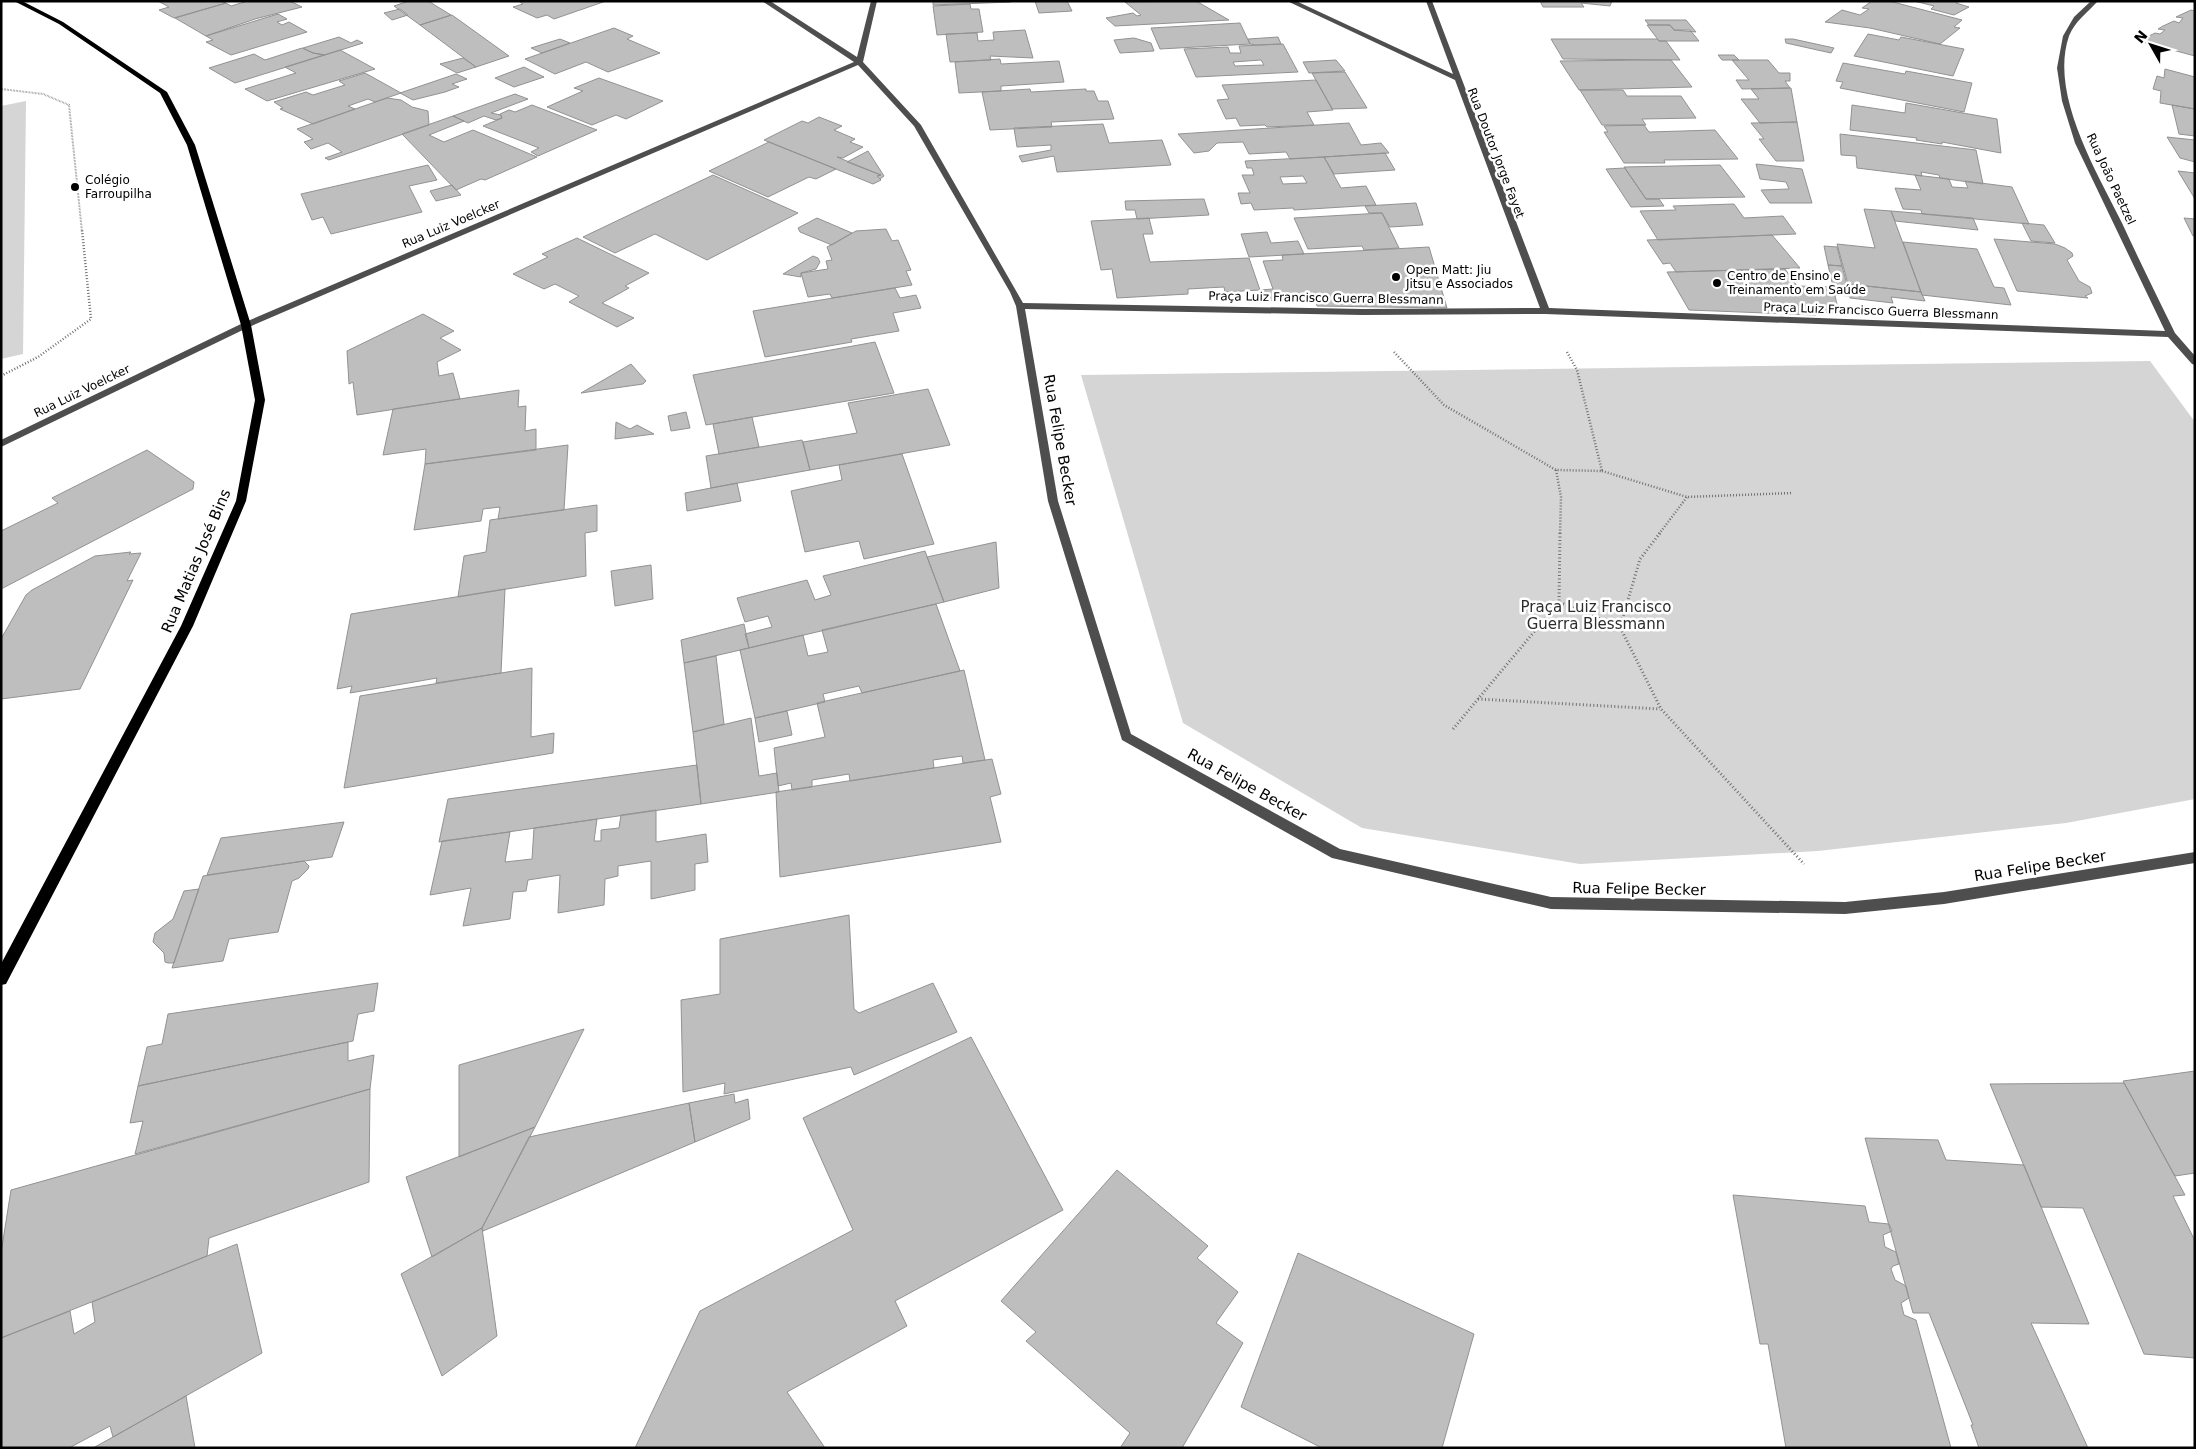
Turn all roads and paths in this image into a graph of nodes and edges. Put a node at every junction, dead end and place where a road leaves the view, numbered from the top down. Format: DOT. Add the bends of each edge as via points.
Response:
graph roads {
  1 [pos="17,1"];
  2 [pos="765,1"];
  3 [pos="874,1"];
  4 [pos="1290,1"];
  5 [pos="1429,1"];
  6 [pos="2095,1"];
  7 [pos="859,62"];
  8 [pos="1456,78"];
  9 [pos="1,89"];
  10 [pos="1020,306"];
  11 [pos="1362,312"];
  12 [pos="1545,312"];
  13 [pos="246,325"];
  14 [pos="2171,334"];
  15 [pos="2195,362"];
  16 [pos="1,376"];
  17 [pos="1,444"];
  18 [pos="1556,470"];
  19 [pos="1602,471"];
  20 [pos="1792,493"];
  21 [pos="1687,497"];
  22 [pos="1559,602"];
  23 [pos="1620,627"];
  24 [pos="1478,699"];
  25 [pos="1661,709"];
  26 [pos="1453,729"];
  27 [pos="2195,857"];
  28 [pos="1845,908"];
  29 [pos="1,980"];
  1 -- 13 [label="main road, Rua Matias José Bins" via="61,23 162,92 191,146"];
  2 -- 7 [label="street, Rua Felipe Becker"];
  3 -- 7 [label="street"];
  4 -- 8 [label="street"];
  5 -- 8 [label="street, Rua Doutor Jorge Fayet"];
  6 -- 14 [label="street, Rua João Paetzel" via="2076,18 2066,36 2060,68 2066,101 2079,143"];
  7 -- 10 [label="street, Rua Felipe Becker" via="917,125"];
  7 -- 13 [label="street, Rua Luiz Voelcker"];
  8 -- 12 [label="street, Rua Doutor Jorge Fayet"];
  9 -- 16 [label="path" via="43,94 70,105 91,319 38,357"];
  10 -- 11 [label="street, Praça Luiz Francisco Guerra Blessmann"];
  10 -- 28 [label="street, Rua Felipe Becker" via="1053,501 1126,737 1337,854 1551,903"];
  11 -- 12 [label="street, Praça Luiz Francisco Guerra Blessmann"];
  11 -- 18 [label="path" via="1402,362 1444,405"];
  12 -- 14 [label="street, Praça Luiz Francisco Guerra Blessmann"];
  12 -- 19 [label="path" via="1577,370"];
  13 -- 17 [label="street, Rua Luiz Voelcker"];
  13 -- 29 [label="main road, Rua Matias José Bins" via="260,400 241,502 187,626"];
  14 -- 15 [label="street, Rua João Paetzel"];
  18 -- 19 [label="path"];
  18 -- 22 [label="path" via="1561,497"];
  19 -- 21 [label="path"];
  20 -- 21 [label="path"];
  21 -- 23 [label="path" via="1640,559"];
  22 -- 23 [label="path"];
  22 -- 24 [label="path"];
  23 -- 25 [label="path"];
  24 -- 25 [label="path"];
  24 -- 26 [label="path"];
  25 -- 28 [label="path"];
  27 -- 28 [label="street, Rua Felipe Becker" via="1944,898"];
}
